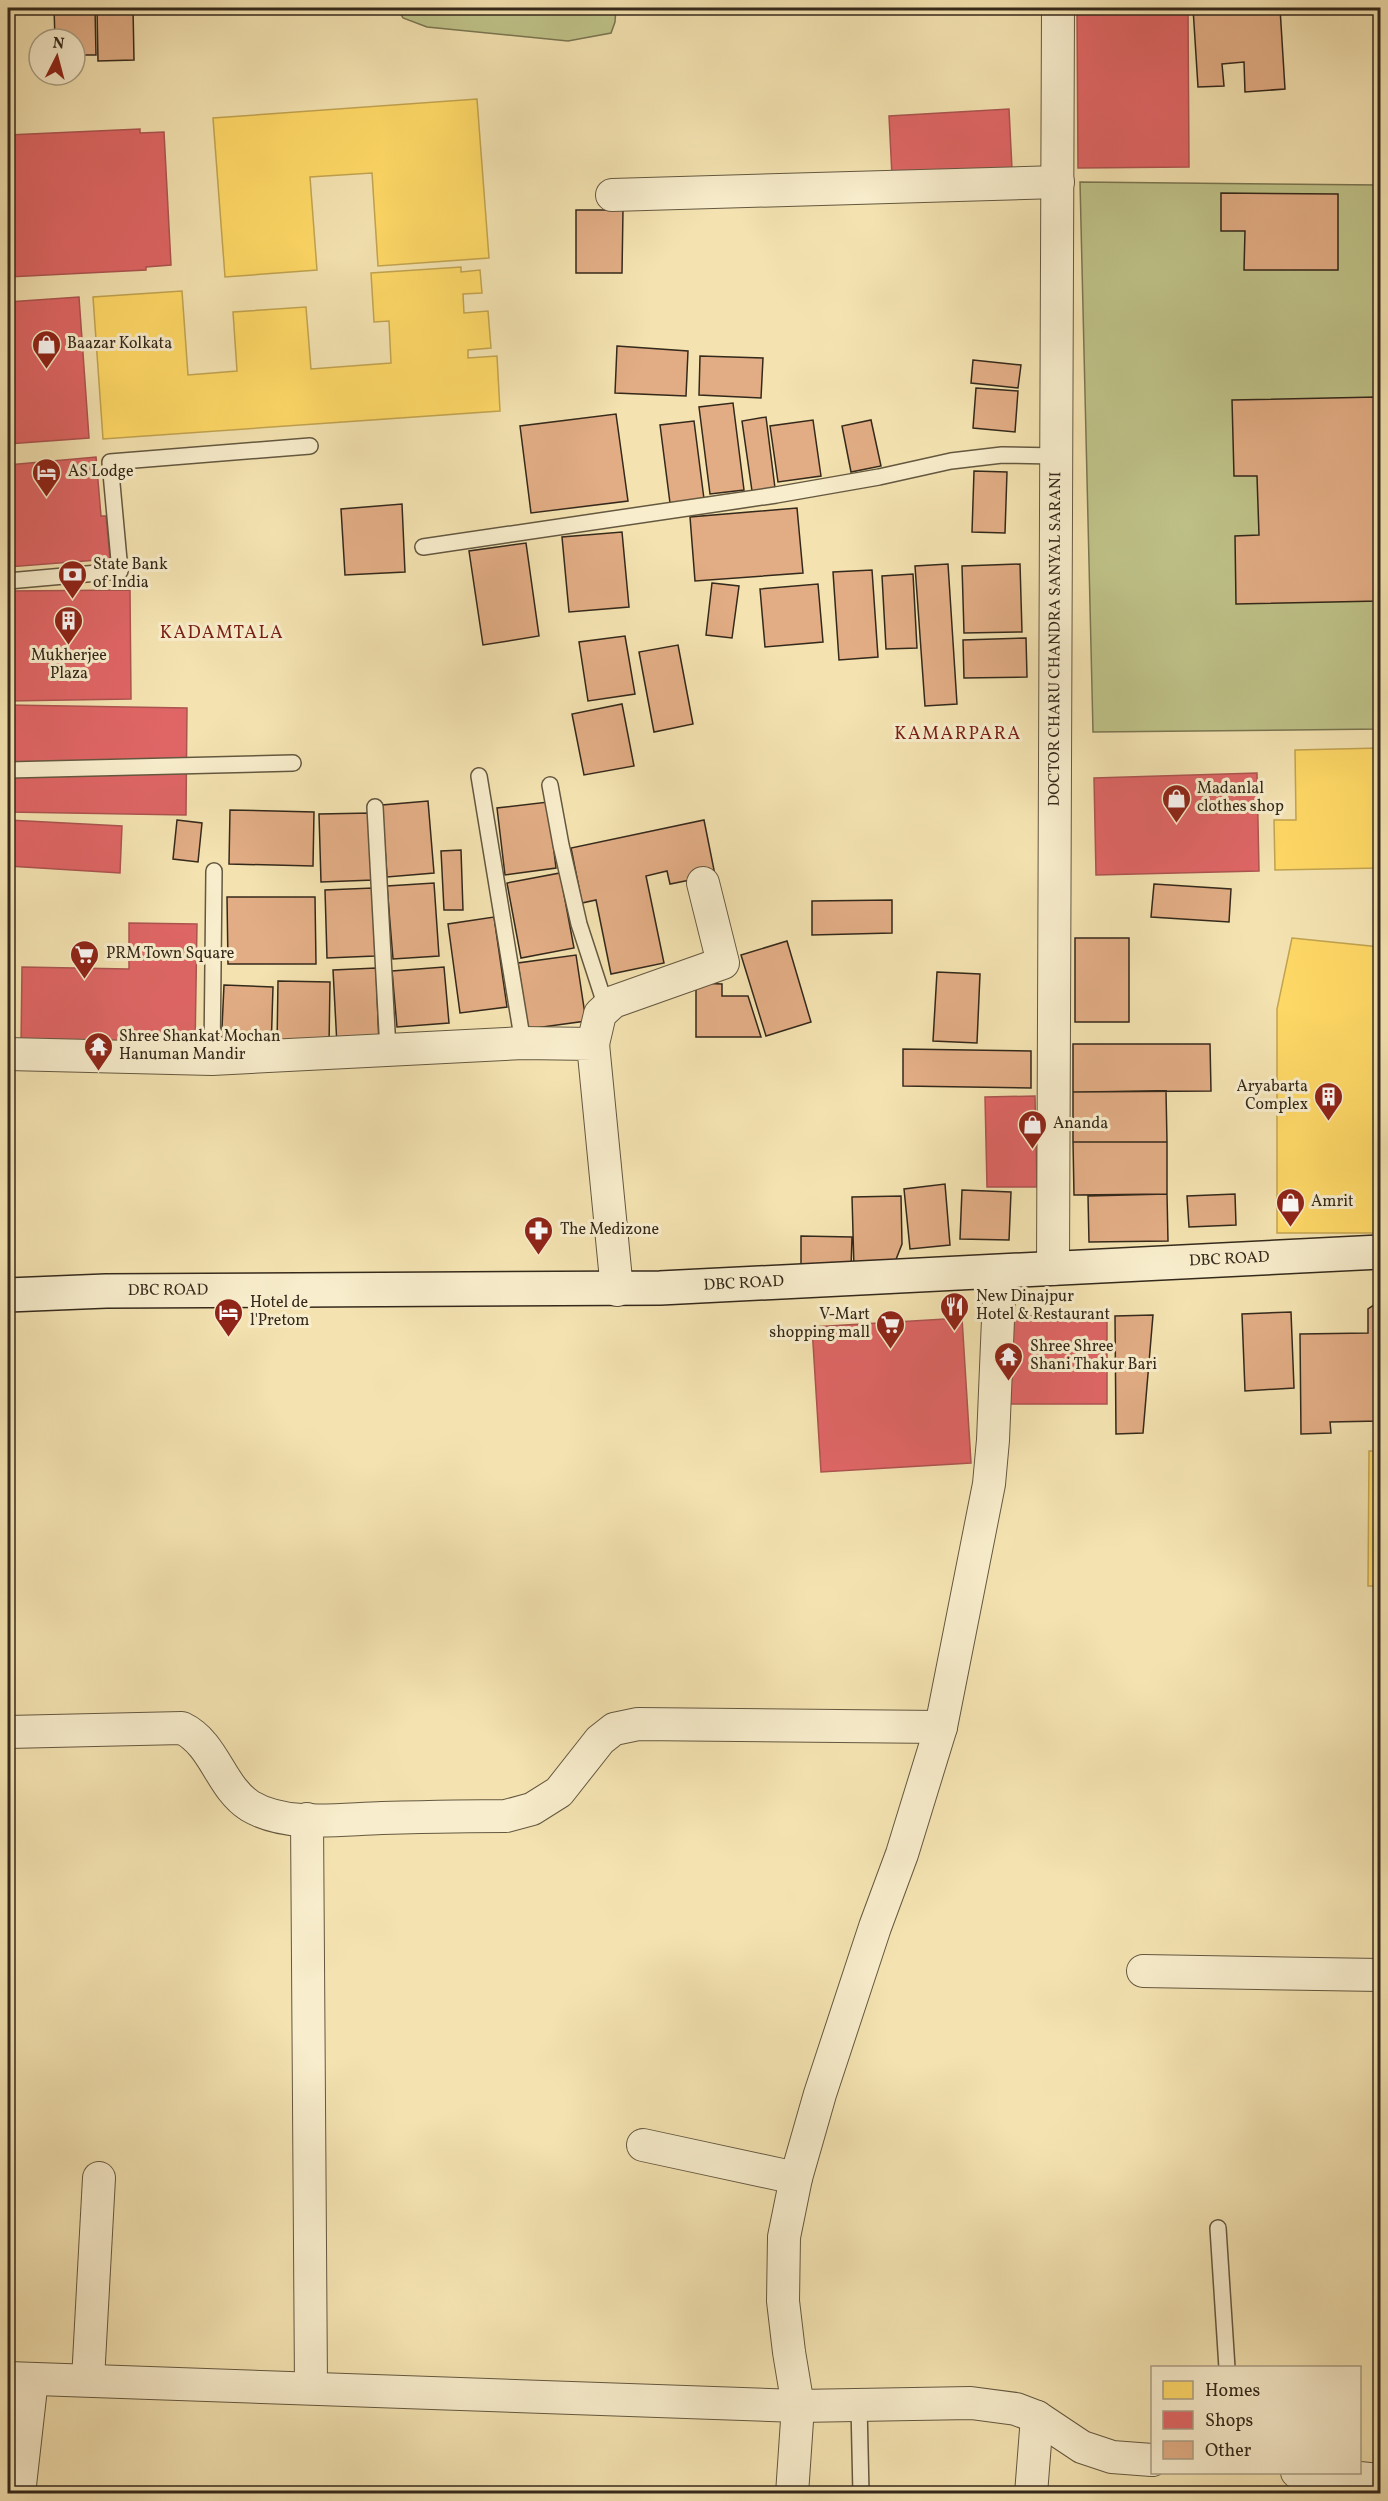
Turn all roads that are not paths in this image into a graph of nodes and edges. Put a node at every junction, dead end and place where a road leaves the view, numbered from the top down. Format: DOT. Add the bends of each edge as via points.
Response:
graph roads {
  1 [pos="1058,8"];
  2 [pos="1058,182"];
  3 [pos="612,195"];
  4 [pos="310,446"];
  5 [pos="1057,456"];
  6 [pos="423,547"];
  7 [pos="8,581"];
  8 [pos="293,763"];
  9 [pos="8,770"];
  10 [pos="479,776"];
  11 [pos="550,785"];
  12 [pos="375,807"];
  13 [pos="214,871"];
  14 [pos="703,883"];
  15 [pos="606,1006"];
  16 [pos="523,1043"];
  17 [pos="593,1044"];
  18 [pos="388,1050"];
  19 [pos="8,1054"];
  20 [pos="212,1059"];
  21 [pos="1380,1252"];
  22 [pos="1053,1269"];
  23 [pos="1000,1271"];
  24 [pos="8,1285"];
  25 [pos="617,1290"];
  26 [pos="106,1291"];
  27 [pos="8,1295"];
  28 [pos="941,1727"];
  29 [pos="8,1732"];
  30 [pos="307,1819"];
  31 [pos="1143,1971"];
  32 [pos="1380,1975"];
  33 [pos="643,2145"];
  34 [pos="99,2178"];
  35 [pos="796,2178"];
  36 [pos="1218,2228"];
  37 [pos="1227,2366"];
  38 [pos="20,2378"];
  39 [pos="87,2380"];
  40 [pos="311,2387"];
  41 [pos="859,2405"];
  42 [pos="798,2406"];
  43 [pos="1037,2417"];
  44 [pos="1151,2460"];
  45 [pos="1318,2474"];
  46 [pos="1380,2480"];
  47 [pos="19,2493"];
  48 [pos="792,2493"];
  49 [pos="861,2493"];
  50 [pos="1031,2493"];
  1 -- 2 [label="street, DOCTOR CHARU CHANDRA SANYAL SARANI"];
  2 -- 3 [label="street"];
  2 -- 5 [label="street, DOCTOR CHARU CHANDRA SANYAL SARANI"];
  4 -- 7 [label="lane" via="110,462 120,571"];
  5 -- 6 [label="lane" via="1002,455 951,461 776,495"];
  5 -- 22 [label="street, DOCTOR CHARU CHANDRA SANYAL SARANI"];
  8 -- 9 [label="lane"];
  10 -- 16 [label="lane"];
  11 -- 15 [label="lane" via="579,924"];
  12 -- 18 [label="lane"];
  13 -- 20 [label="lane"];
  14 -- 15 [label="street" via="723,963 624,996"];
  15 -- 17 [label="street" via="595,1026"];
  16 -- 17 [label="street"];
  16 -- 18 [label="street"];
  17 -- 25 [label="street"];
  18 -- 20 [label="street"];
  19 -- 20 [label="street"];
  21 -- 22 [label="street, DBC ROAD"];
  22 -- 23 [label="street, DBC ROAD"];
  23 -- 25 [label="street, DBC ROAD"];
  23 -- 28 [label="street" via="989,1484"];
  24 -- 26 [label="street, DBC ROAD"];
  25 -- 26 [label="street, DBC ROAD"];
  26 -- 27 [label="street, DBC ROAD"];
  28 -- 30 [label="street" via="638,1724 614,1729 600,1740 559,1792 532,1809 506,1816"];
  28 -- 35 [label="street" via="902,1854 838,2034"];
  29 -- 30 [label="street" via="182,1728 195,1734 237,1795 249,1805 264,1813"];
  30 -- 40 [label="street"];
  31 -- 32 [label="street"];
  33 -- 35 [label="street"];
  34 -- 39 [label="street"];
  35 -- 42 [label="street" via="782,2267 787,2342"];
  36 -- 37 [label="lane"];
  38 -- 39 [label="street"];
  38 -- 47 [label="street"];
  39 -- 40 [label="street"];
  40 -- 42 [label="street"];
  41 -- 42 [label="street"];
  41 -- 43 [label="street" via="971,2403 1016,2409"];
  41 -- 49 [label="lane"];
  42 -- 48 [label="street"];
  43 -- 44 [label="street" via="1082,2447 1113,2457"];
  43 -- 50 [label="street"];
  45 -- 46 [label="street"];
}
